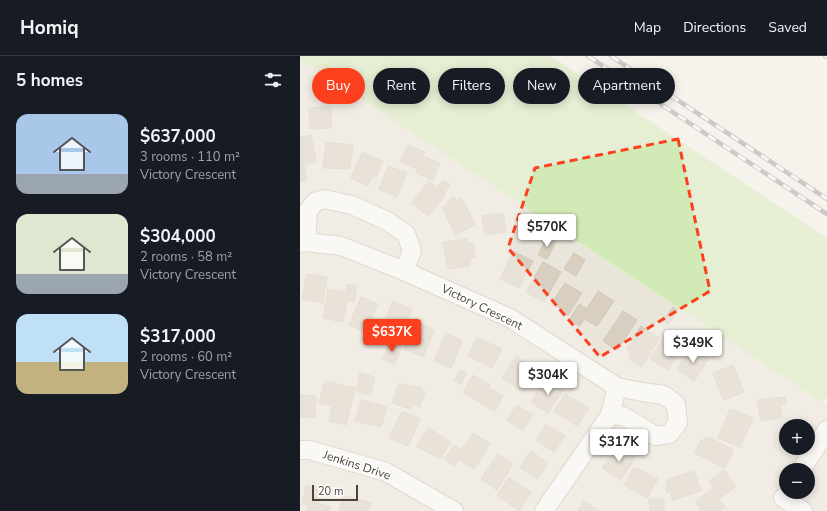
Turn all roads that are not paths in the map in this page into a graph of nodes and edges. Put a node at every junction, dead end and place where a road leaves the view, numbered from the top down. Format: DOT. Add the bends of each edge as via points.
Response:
graph roads {
  1 [pos="303,242"];
  2 [pos="404,271"];
  3 [pos="617,387"];
  4 [pos="610,415"];
  5 [pos="827,430"];
  6 [pos="300,450"];
  7 [pos="806,463"];
  8 [pos="782,500"];
  9 [pos="454,511"];
  10 [pos="544,511"];
  11 [pos="803,511"];
  1 -- 2 [label="street, Victory Crescent" via="341,246"];
  1 -- 2 [label="street, Victory Crescent" via="308,211 315,202 324,199 352,205 387,221 406,234 412,251"];
  2 -- 3 [label="street, Victory Crescent" via="510,318"];
  3 -- 4 [label="street"];
  3 -- 4 [label="street, Victory Crescent" via="664,395 676,404 678,423 669,434 656,436 623,416"];
  4 -- 10 [label="street"];
  5 -- 7 [label="street"];
  6 -- 9 [label="street, Jenkins Drive" via="310,450 386,472"];
  8 -- 11 [label="street"];
}
